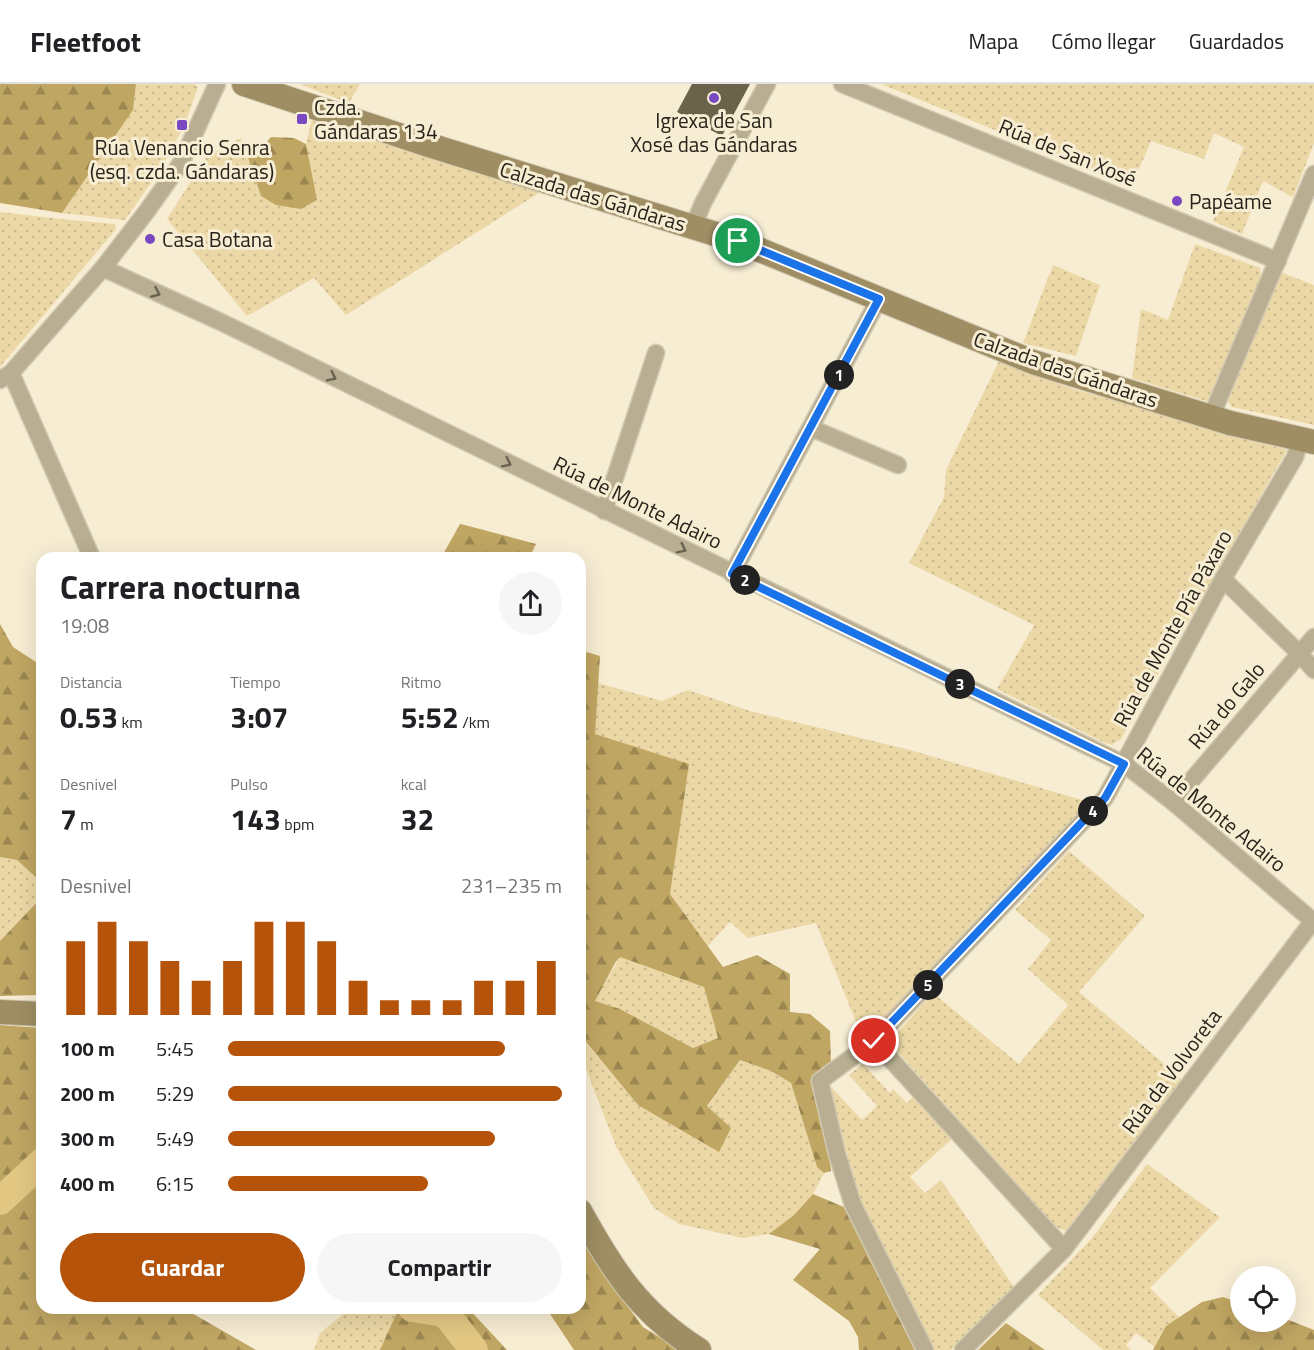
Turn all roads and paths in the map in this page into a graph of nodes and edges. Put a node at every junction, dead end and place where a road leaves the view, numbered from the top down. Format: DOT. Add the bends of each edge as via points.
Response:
graph roads {
  1 [pos="217,84"];
  2 [pos="244,84"];
  3 [pos="767,84"];
  4 [pos="842,84"];
  5 [pos="1314,174"];
  6 [pos="693,227"];
  7 [pos="1278,261"];
  8 [pos="104,268"];
  9 [pos="879,299"];
  10 [pos="656,353"];
  11 [pos="5,376"];
  12 [pos="1211,417"];
  13 [pos="811,428"];
  14 [pos="1307,441"];
  15 [pos="898,465"];
  16 [pos="604,511"];
  17 [pos="89,552"];
  18 [pos="732,574"];
  19 [pos="1223,579"];
  20 [pos="1314,637"];
  21 [pos="1299,653"];
  22 [pos="1314,670"];
  23 [pos="1124,764"];
  24 [pos="1173,802"];
  25 [pos="1313,922"];
  26 [pos="0,1012"];
  27 [pos="36,1014"];
  28 [pos="874,1041"];
  29 [pos="586,1221"];
  30 [pos="1064,1249"];
  31 [pos="699,1350"];
  32 [pos="924,1350"];
  33 [pos="963,1350"];
  1 -- 8 [label="street" via="181,163"];
  2 -- 6 [label="main road, Calzada das Gándaras"];
  3 -- 6 [label="street"];
  4 -- 7 [label="street, Rúa de San Xosé"];
  5 -- 7 [label="street"];
  6 -- 9 [label="main road, Calzada das Gándaras" via="738,241"];
  7 -- 12 [label="street"];
  8 -- 11 [label="street"];
  8 -- 16 [label="street, Rúa de Monte Adairo, one-way"];
  9 -- 12 [label="main road, Calzada das Gándaras" via="1033,363"];
  9 -- 13 [label="street"];
  10 -- 16 [label="street"];
  11 -- 17 [label="street"];
  12 -- 14 [label="main road, Calzada das Gándaras"];
  13 -- 15 [label="street"];
  13 -- 18 [label="street"];
  14 -- 19 [label="street, Rúa de Monte Pía Páxaro"];
  16 -- 18 [label="street, Rúa de Monte Adairo, one-way"];
  18 -- 23 [label="street, Rúa de Monte Adairo"];
  19 -- 21 [label="street"];
  19 -- 23 [label="street, Rúa de Monte Pía Páxaro"];
  20 -- 21 [label="street, Rúa do Galo"];
  21 -- 22 [label="street"];
  21 -- 24 [label="street, Rúa do Galo"];
  23 -- 24 [label="street, Rúa de Monte Adairo"];
  23 -- 28 [label="street, Rúa de Monte Pía Páxaro" via="1105,798"];
  24 -- 25 [label="street, Rúa de Monte Adairo"];
  25 -- 30 [label="street, Rúa da Volvoreta"];
  26 -- 27 [label="main road"];
  28 -- 30 [label="street"];
  28 -- 32 [label="street, Rúa de Monte Pía Páxaro" via="820,1080 853,1205"];
  29 -- 31 [label="main road" via="621,1279 644,1307"];
  30 -- 33 [label="street, Rúa da Volvoreta"];
}
